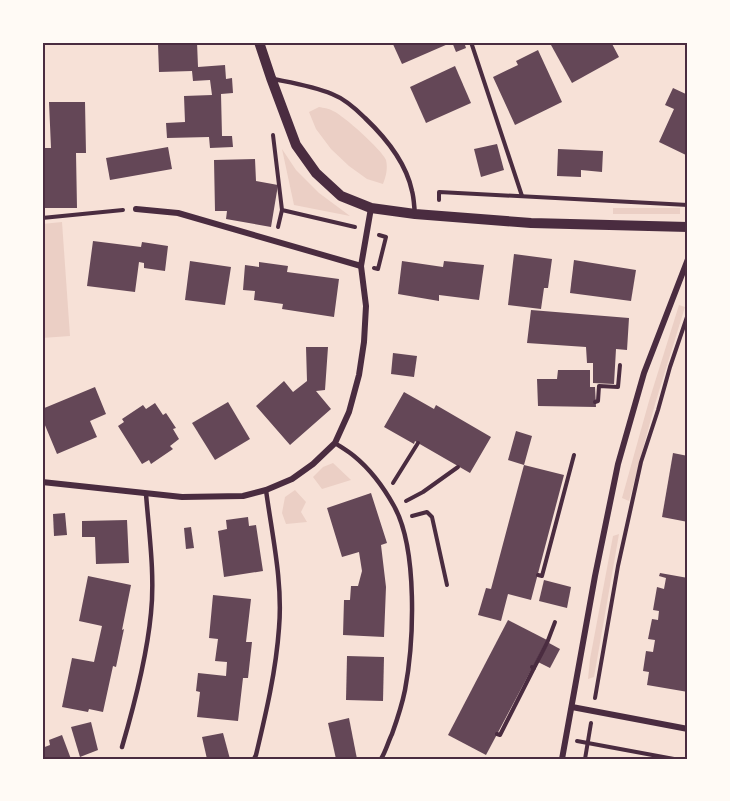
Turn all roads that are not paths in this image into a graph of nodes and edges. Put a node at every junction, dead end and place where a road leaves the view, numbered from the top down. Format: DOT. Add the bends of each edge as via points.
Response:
graph roads {
  1 [pos="259,42"];
  2 [pos="271,78"];
  3 [pos="371,208"];
  4 [pos="136,209"];
  5 [pos="415,214"];
  6 [pos="688,227"];
  7 [pos="688,259"];
  8 [pos="362,266"];
  9 [pos="335,443"];
  10 [pos="42,482"];
  11 [pos="266,490"];
  12 [pos="146,494"];
  13 [pos="572,707"];
  14 [pos="688,729"];
  15 [pos="122,747"];
  16 [pos="254,759"];
  17 [pos="381,759"];
  18 [pos="562,759"];
  1 -- 2 [label="street"];
  2 -- 3 [label="street" via="296,145 316,173 341,196"];
  2 -- 5 [label="lane" via="318,89 354,107 390,143 401,162 412,189"];
  3 -- 5 [label="street"];
  3 -- 8 [label="street"];
  4 -- 8 [label="street" via="178,213"];
  5 -- 6 [label="street" via="531,224"];
  7 -- 13 [label="street" via="644,374 618,464"];
  8 -- 9 [label="street" via="366,306 359,375"];
  9 -- 11 [label="street" via="292,479"];
  9 -- 17 [label="lane" via="355,456 377,480 394,507 409,556 410,660 405,692"];
  10 -- 12 [label="street"];
  11 -- 12 [label="street" via="215,497"];
  11 -- 16 [label="lane" via="279,587 279,627 270,693"];
  12 -- 15 [label="lane" via="151,611"];
  13 -- 14 [label="street"];
  13 -- 18 [label="street"];
}
